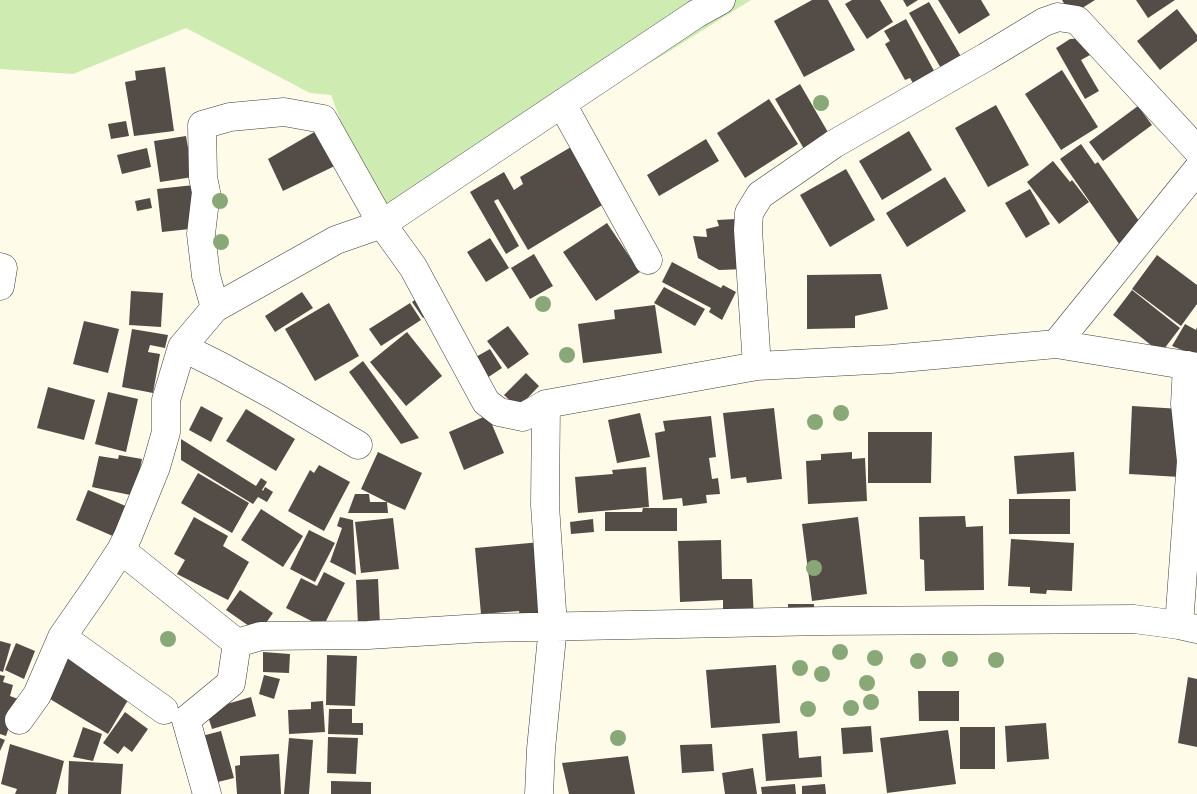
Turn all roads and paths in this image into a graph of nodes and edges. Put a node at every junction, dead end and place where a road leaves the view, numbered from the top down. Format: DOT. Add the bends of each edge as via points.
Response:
graph roads {
  1 [pos="721,0"];
  2 [pos="562,104"];
  3 [pos="1197,150"];
  4 [pos="1197,170"];
  5 [pos="382,224"];
  6 [pos="648,260"];
  7 [pos="0,267"];
  8 [pos="0,286"];
  9 [pos="215,308"];
  10 [pos="1056,344"];
  11 [pos="182,347"];
  12 [pos="757,366"];
  13 [pos="1192,366"];
  14 [pos="546,404"];
  15 [pos="358,445"];
  16 [pos="121,550"];
  17 [pos="553,626"];
  18 [pos="1188,627"];
  19 [pos="62,637"];
  20 [pos="238,643"];
  21 [pos="164,710"];
  22 [pos="19,720"];
  23 [pos="206,794"];
  24 [pos="539,794"];
  1 -- 2 [label="street"];
  2 -- 5 [label="street"];
  2 -- 6 [label="street"];
  3 -- 12 [label="street" via="1077,20 1058,17 1044,22 834,144 760,195 749,213 748,230"];
  4 -- 10 [label="street"];
  5 -- 9 [label="street" via="336,240"];
  5 -- 9 [label="street" via="323,119 284,112 230,117 202,125 206,192 202,234 206,276"];
  5 -- 14 [label="street" via="413,268 486,402 499,412 523,417"];
  7 -- 8 [label="street" via="3,268"];
  9 -- 11 [label="street"];
  10 -- 12 [label="street" via="891,360"];
  10 -- 13 [label="street"];
  11 -- 15 [label="street"];
  11 -- 16 [label="street" via="166,400 166,432 156,468"];
  12 -- 14 [label="street"];
  13 -- 18 [label="street" via="1185,404 1191,461"];
  14 -- 17 [label="street" via="544,505"];
  16 -- 19 [label="street"];
  16 -- 20 [label="street"];
  17 -- 18 [label="street" via="1134,618"];
  17 -- 20 [label="street" via="368,635 261,636"];
  17 -- 24 [label="street"];
  19 -- 21 [label="street"];
  19 -- 22 [label="street" via="38,695"];
  20 -- 23 [label="street" via="232,683 186,720"];
}
